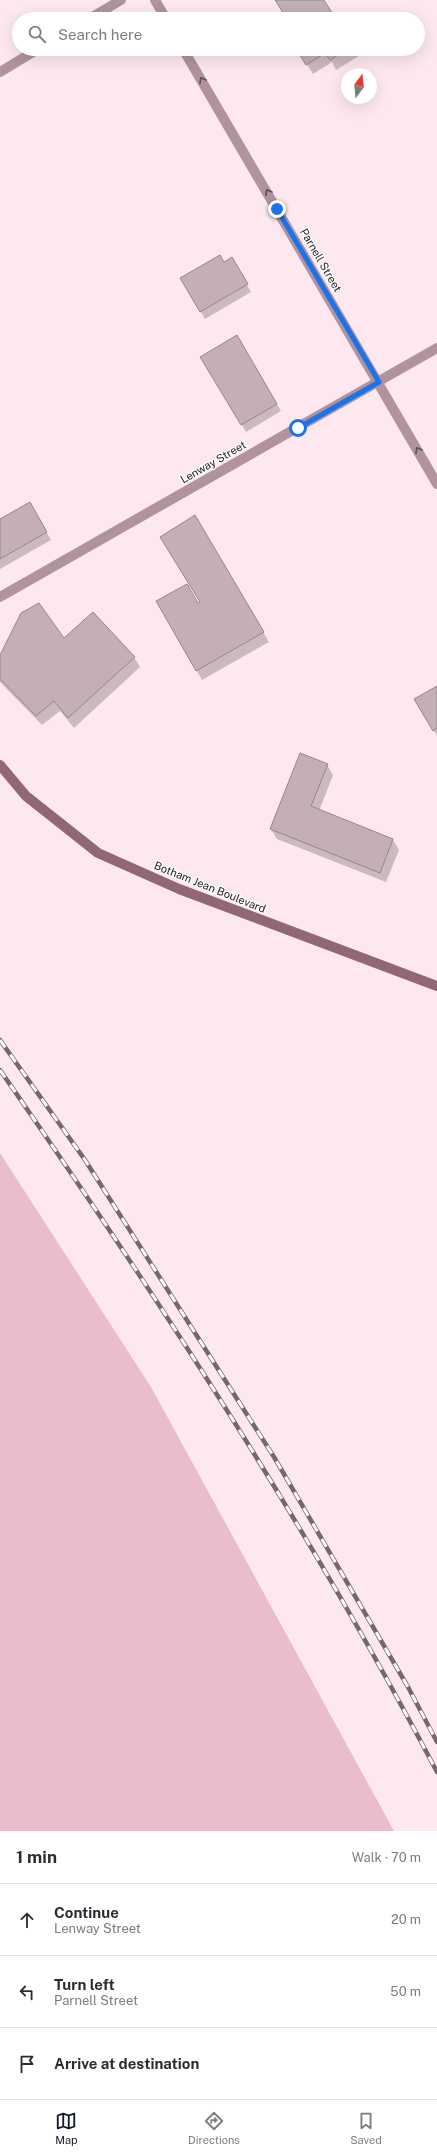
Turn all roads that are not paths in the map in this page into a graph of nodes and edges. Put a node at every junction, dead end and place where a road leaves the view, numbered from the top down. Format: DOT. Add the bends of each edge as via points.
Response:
graph roads {
  1 [pos="122,0"];
  2 [pos="155,0"];
  3 [pos="101,12"];
  4 [pos="162,12"];
  5 [pos="26,56"];
  6 [pos="188,56"];
  7 [pos="0,72"];
  8 [pos="437,348"];
  9 [pos="379,382"];
  10 [pos="437,484"];
  11 [pos="0,597"];
  12 [pos="0,765"];
  13 [pos="436,985"];
  1 -- 3 [label="street"];
  2 -- 4 [label="street"];
  5 -- 7 [label="street"];
  9 -- 6 [label="street, Parnell Street, one-way"];
  8 -- 9 [label="street, Lenway Street"];
  10 -- 9 [label="street, Parnell Street, one-way"];
  9 -- 11 [label="street, Lenway Street"];
  12 -- 13 [label="main road, Botham Jean Boulevard" via="26,796 98,853 179,889"];
}
